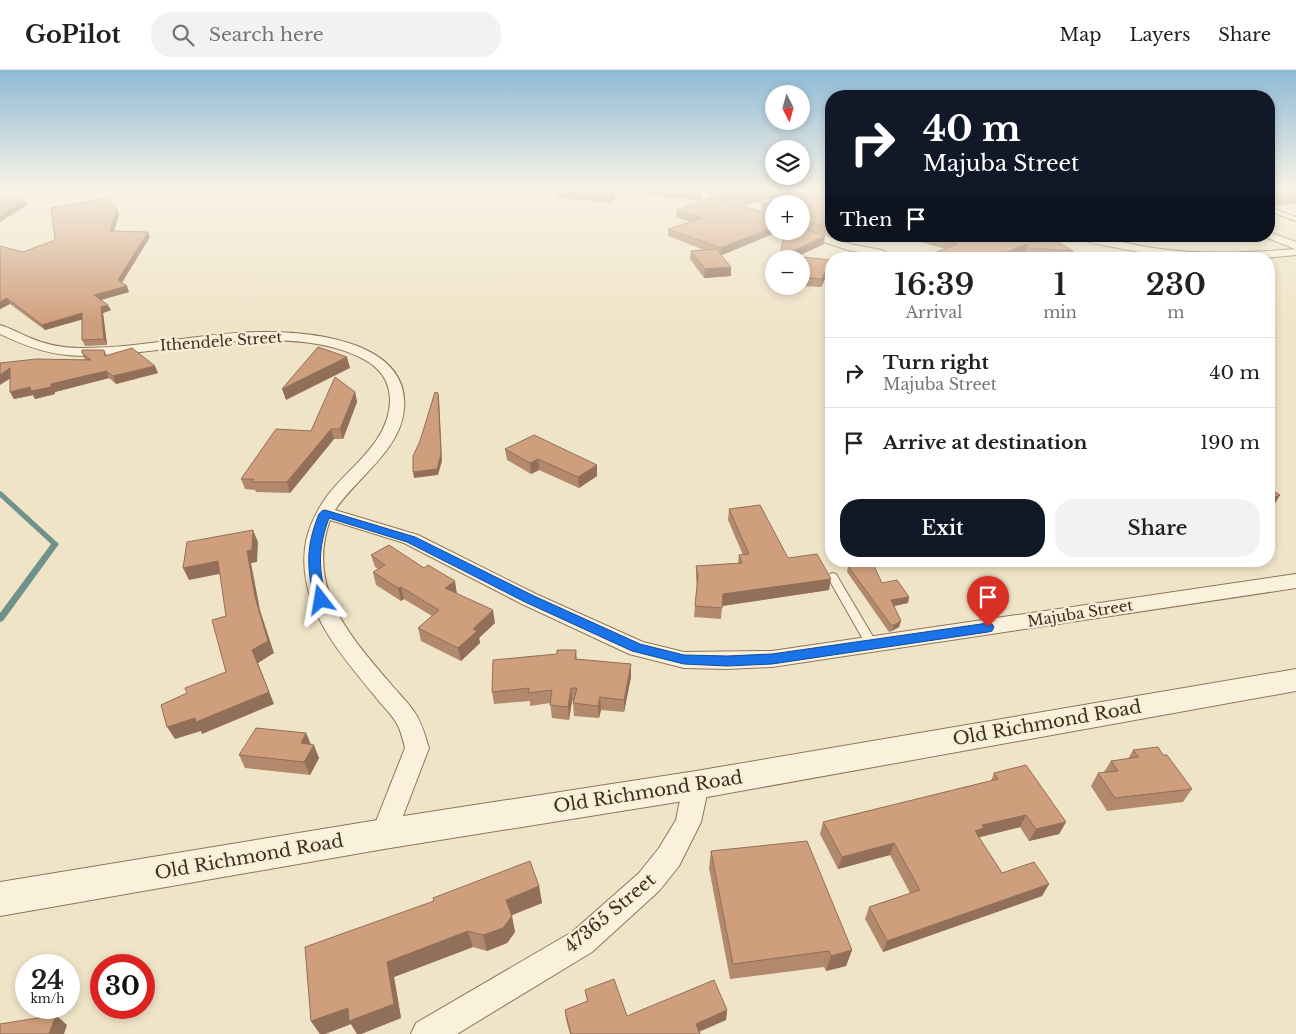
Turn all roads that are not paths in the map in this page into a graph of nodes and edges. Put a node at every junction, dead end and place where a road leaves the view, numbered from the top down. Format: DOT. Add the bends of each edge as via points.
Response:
graph roads {
  1 [pos="810,233"];
  2 [pos="1275,237"];
  3 [pos="825,238"];
  4 [pos="835,242"];
  5 [pos="1108,242"];
  6 [pos="1296,246"];
  7 [pos="876,252"];
  8 [pos="1169,252"];
  9 [pos="1296,252"];
  10 [pos="1275,254"];
  11 [pos="0,329"];
  12 [pos="325,513"];
  13 [pos="832,576"];
  14 [pos="1296,581"];
  15 [pos="872,645"];
  16 [pos="1296,680"];
  17 [pos="696,785"];
  18 [pos="384,834"];
  19 [pos="0,899"];
  20 [pos="428,1034"];
  1 -- 3 [label="street"];
  2 -- 6 [label="street"];
  4 -- 7 [label="street"];
  5 -- 8 [label="street"];
  9 -- 10 [label="street"];
  11 -- 12 [label="street, Ithendele Street" via="34,345 74,352 266,336 329,341 368,356 385,367 396,383 399,398 396,419 387,439 342,488"];
  12 -- 15 [label="street, Majuba Street" via="411,539 529,599 637,648 684,660 772,659"];
  12 -- 18 [label="street, Ithendele Street" via="316,536 314,577 330,623 407,720 417,748"];
  13 -- 15 [label="lane"];
  14 -- 15 [label="street, Majuba Street"];
  16 -- 17 [label="street, Old Richmond Road"];
  17 -- 18 [label="street, Old Richmond Road"];
  17 -- 20 [label="street, 47365 Street" via="688,822 669,857 649,882 582,942"];
  18 -- 19 [label="street, Old Richmond Road"];
}
